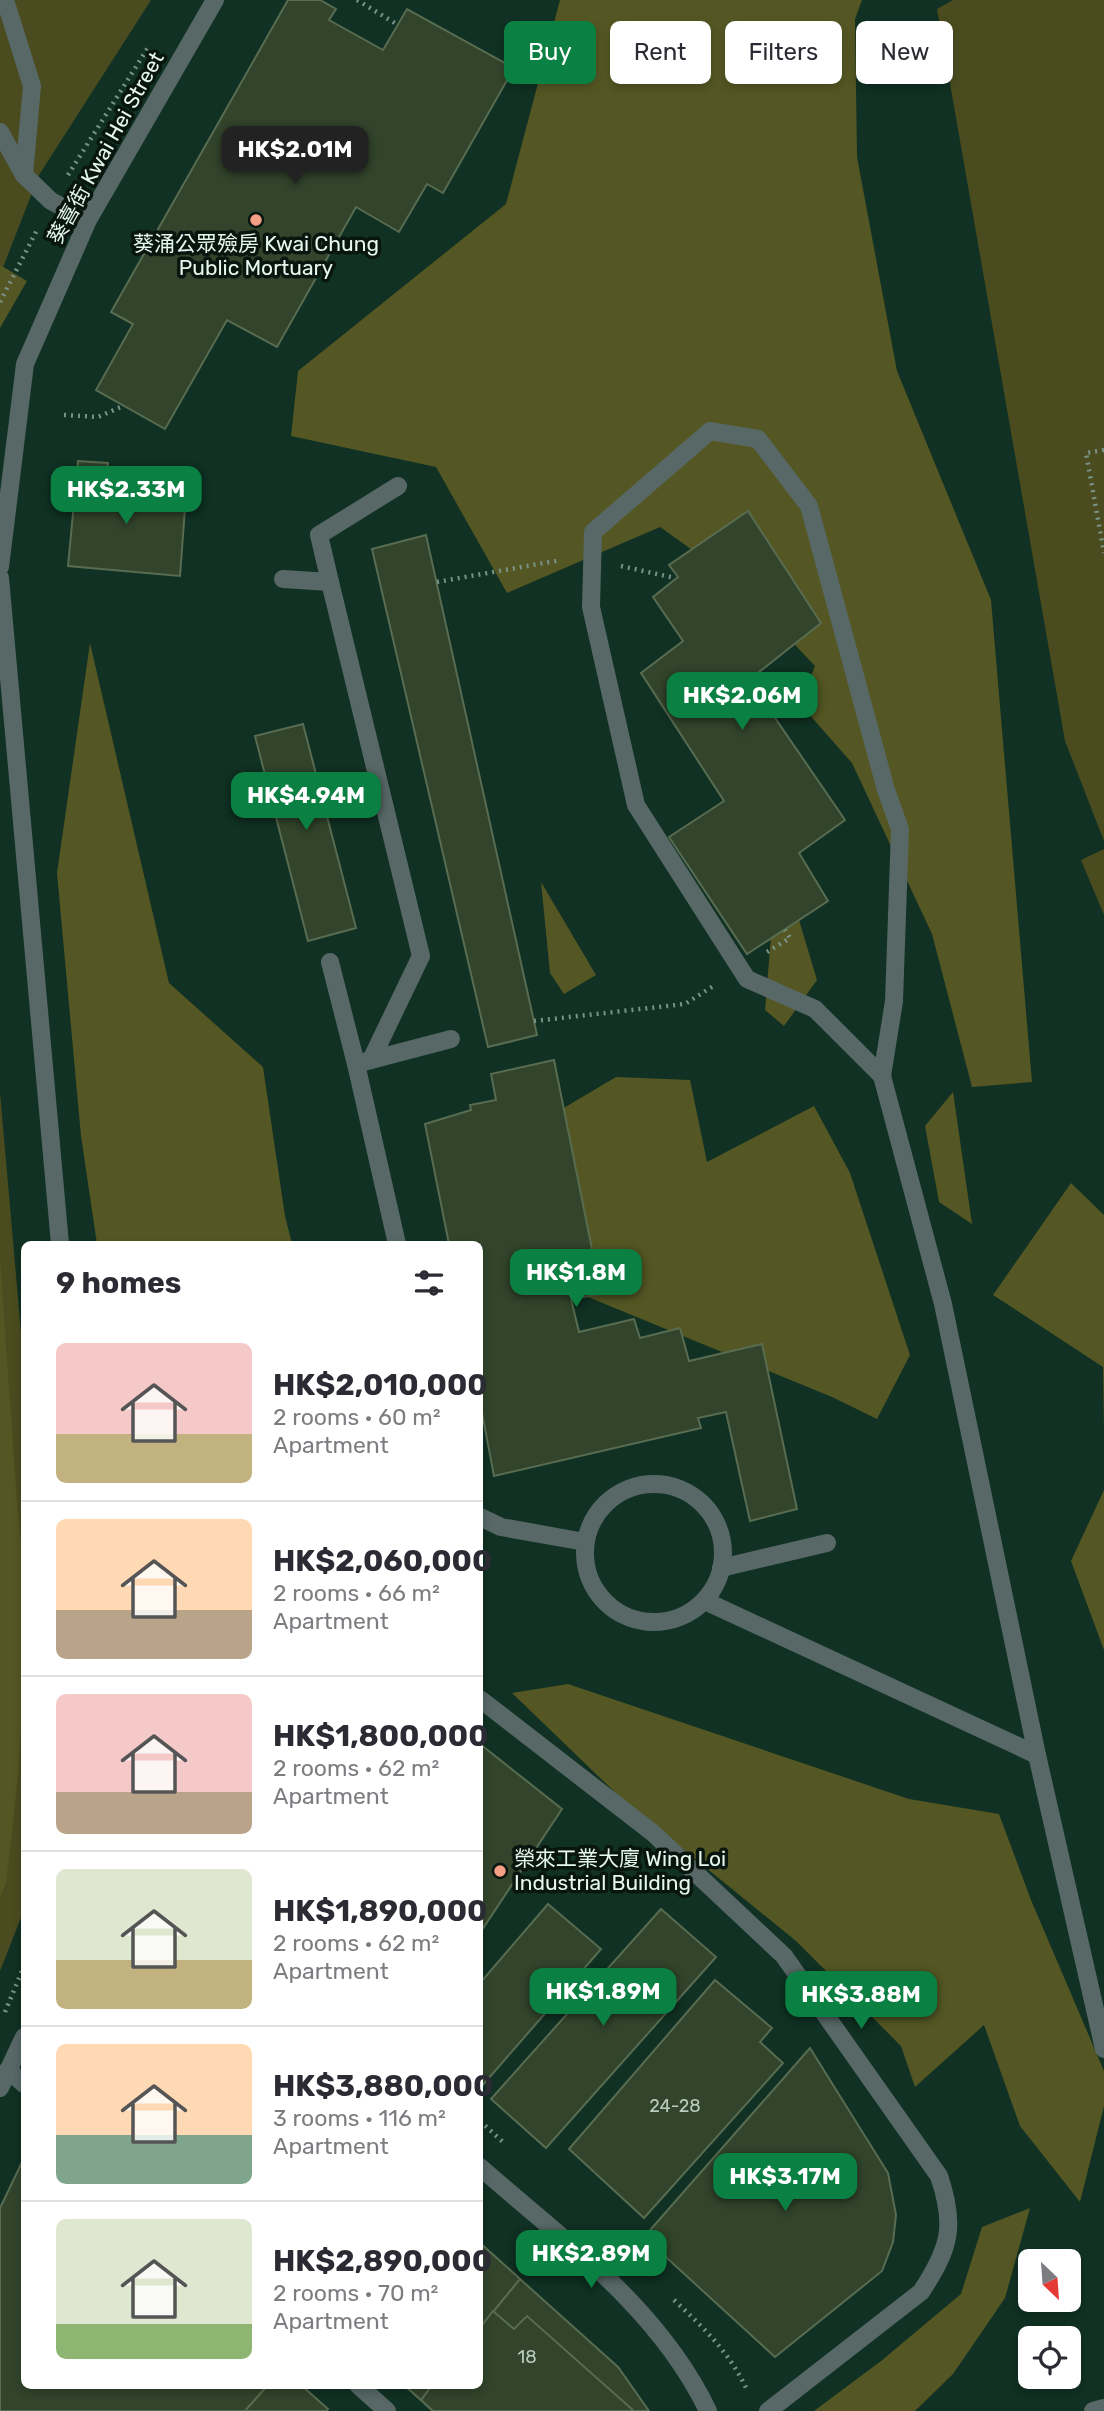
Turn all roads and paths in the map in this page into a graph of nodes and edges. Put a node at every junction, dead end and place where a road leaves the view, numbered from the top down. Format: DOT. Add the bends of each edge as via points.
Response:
graph roads {
  1 [pos="5,0"];
  2 [pos="215,0"];
  3 [pos="357,0"];
  4 [pos="398,26"];
  5 [pos="156,36"];
  6 [pos="0,132"];
  7 [pos="24,175"];
  8 [pos="51,201"];
  9 [pos="88,220"];
  10 [pos="0,302"];
  11 [pos="123,406"];
  12 [pos="64,415"];
  13 [pos="1104,450"];
  14 [pos="398,486"];
  15 [pos="1104,554"];
  16 [pos="560,560"];
  17 [pos="0,567"];
  18 [pos="0,579"];
  19 [pos="283,579"];
  20 [pos="330,582"];
  21 [pos="438,582"];
  22 [pos="330,962"];
  23 [pos="685,1004"];
  24 [pos="534,1021"];
  25 [pos="451,1040"];
  26 [pos="363,1062"];
  27 [pos="882,1076"];
  28 [pos="60,1241"];
  29 [pos="396,1241"];
  30 [pos="483,1518"];
  31 [pos="585,1542"];
  32 [pos="827,1543"];
  33 [pos="721,1568"];
  34 [pos="705,1601"];
  35 [pos="483,1701"];
  36 [pos="1037,1755"];
  37 [pos="21,1973"];
  38 [pos="0,2022"];
  39 [pos="21,2043"];
  40 [pos="1104,2049"];
  41 [pos="8,2070"];
  42 [pos="21,2081"];
  43 [pos="0,2088"];
  44 [pos="483,2170"];
  45 [pos="362,2389"];
  46 [pos="1104,2408"];
  47 [pos="387,2411"];
  48 [pos="708,2411"];
  49 [pos="768,2411"];
  50 [pos="1093,2411"];
  1 -- 7 [label="street" via="32,86"];
  2 -- 9 [label="street, 葵喜街 Kwai Hei Street"];
  3 -- 4 [label="path"];
  5 -- 8 [label="path"];
  6 -- 7 [label="street"];
  7 -- 8 [label="street"];
  8 -- 9 [label="street"];
  8 -- 10 [label="path"];
  9 -- 17 [label="street, 葵喜街 Kwai Hei Street" via="25,364"];
  11 -- 12 [label="path" via="98,416"];
  13 -- 15 [label="path" via="1086,453"];
  14 -- 20 [label="street" via="318,535"];
  16 -- 21 [label="path"];
  18 -- 28 [label="street"];
  19 -- 20 [label="street"];
  20 -- 26 [label="street" via="421,956"];
  22 -- 26 [label="street"];
  23 -- 24 [label="path"];
  25 -- 26 [label="street"];
  26 -- 29 [label="street"];
  27 -- 27 [label="street" via="894,1001 900,829 809,506 758,439 710,431 593,531 591,607 636,805 747,979 815,1009"];
  27 -- 36 [label="street" via="943,1304"];
  30 -- 31 [label="street" via="500,1527"];
  31 -- 33 [label="street" via="592,1519 607,1501 628,1489 651,1484 675,1486 712,1514 722,1536"];
  31 -- 34 [label="street" via="584,1564 591,1585 623,1616 644,1623 666,1622"];
  32 -- 33 [label="street"];
  33 -- 34 [label="street"];
  34 -- 36 [label="street"];
  35 -- 49 [label="street" via="653,1833 784,1956 939,2176 948,2203 949,2226 944,2251 921,2292"];
  36 -- 40 [label="street"];
  37 -- 38 [label="path"];
  39 -- 41 [label="street"];
  41 -- 42 [label="street"];
  41 -- 43 [label="street"];
  44 -- 48 [label="street" via="621,2290 658,2331"];
  45 -- 47 [label="street"];
  46 -- 50 [label="street"];
}
